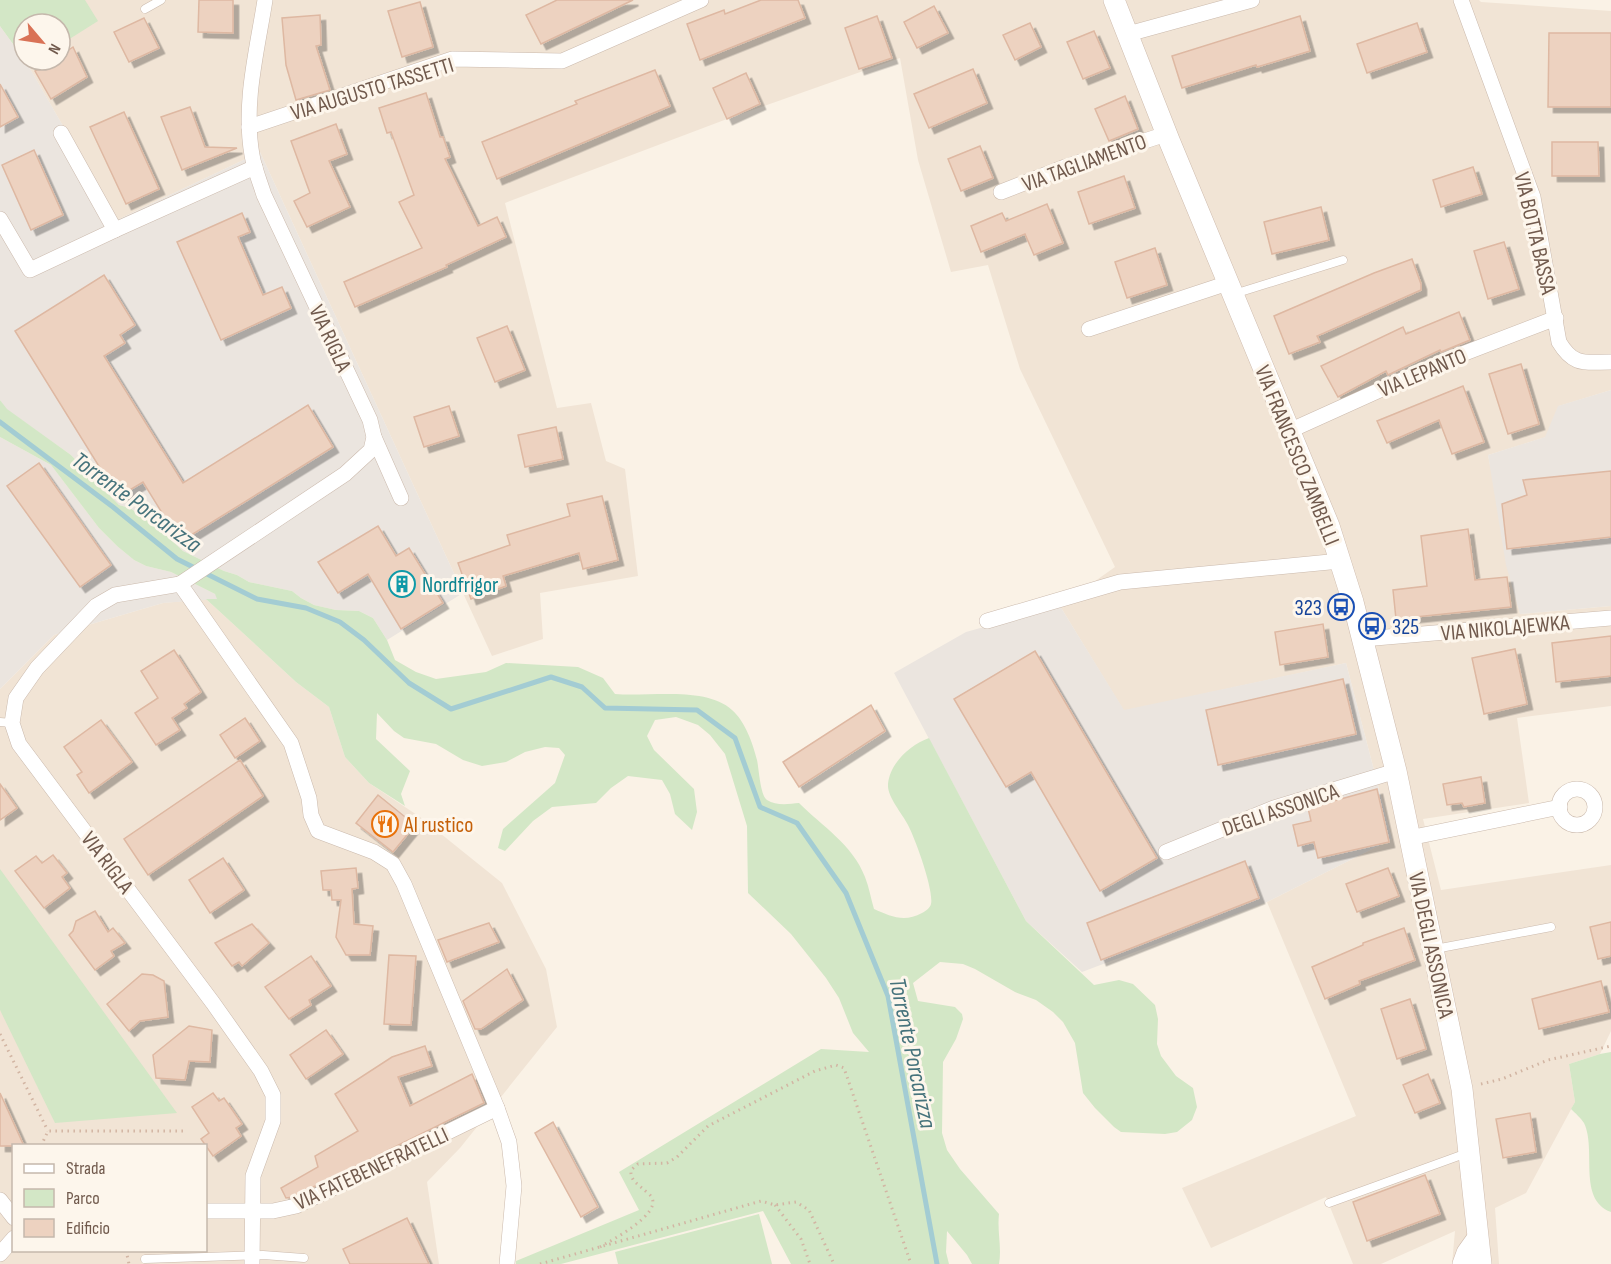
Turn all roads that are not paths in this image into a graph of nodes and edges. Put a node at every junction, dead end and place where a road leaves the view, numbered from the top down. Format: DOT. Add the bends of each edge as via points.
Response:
graph roads {
  1 [pos="161,0"];
  2 [pos="265,0"];
  3 [pos="701,0"];
  4 [pos="1114,0"];
  5 [pos="1252,0"];
  6 [pos="1461,0"];
  7 [pos="145,9"];
  8 [pos="1128,34"];
  9 [pos="249,127"];
  10 [pos="61,133"];
  11 [pos="1166,134"];
  12 [pos="255,167"];
  13 [pos="1001,192"];
  14 [pos="0,219"];
  15 [pos="115,230"];
  16 [pos="1342,260"];
  17 [pos="1230,289"];
  18 [pos="1556,318"];
  19 [pos="1089,328"];
  20 [pos="1611,362"];
  21 [pos="1289,431"];
  22 [pos="374,437"];
  23 [pos="401,498"];
  24 [pos="1340,561"];
  25 [pos="186,580"];
  26 [pos="1611,618"];
  27 [pos="987,621"];
  28 [pos="1362,634"];
  29 [pos="6,723"];
  30 [pos="1396,771"];
  31 [pos="1560,807"];
  32 [pos="1409,838"];
  33 [pos="1166,852"];
  34 [pos="1551,927"];
  35 [pos="1433,949"];
  36 [pos="497,1108"];
  37 [pos="1468,1152"];
  38 [pos="0,1200"];
  39 [pos="1329,1203"];
  40 [pos="253,1210"];
  41 [pos="207,1211"];
  42 [pos="12,1215"];
  43 [pos="1477,1239"];
  44 [pos="12,1240"];
  45 [pos="0,1254"];
  46 [pos="144,1258"];
  47 [pos="304,1258"];
  48 [pos="252,1259"];
  49 [pos="507,1264"];
  50 [pos="1463,1264"];
  51 [pos="1481,1264"];
  1 -- 7 [label="lane"];
  2 -- 9 [label="street, VIA RIGLA" via="249,93"];
  3 -- 9 [label="street, VIA AUGUSTO TASSETTI" via="562,61 452,59"];
  4 -- 8 [label="main road, VIA FRANCESCO ZAMBELLI"];
  5 -- 8 [label="street"];
  6 -- 18 [label="street, VIA BOTTA BASSA" via="1533,197"];
  8 -- 11 [label="main road, VIA FRANCESCO ZAMBELLI"];
  9 -- 12 [label="street, VIA RIGLA"];
  10 -- 15 [label="street"];
  11 -- 13 [label="street, VIA TAGLIAMENTO"];
  11 -- 17 [label="main road, VIA FRANCESCO ZAMBELLI"];
  12 -- 15 [label="street"];
  12 -- 22 [label="street, VIA RIGLA" via="264,195 370,420"];
  14 -- 15 [label="street" via="30,270"];
  16 -- 17 [label="lane"];
  17 -- 19 [label="street"];
  17 -- 21 [label="main road, VIA FRANCESCO ZAMBELLI"];
  18 -- 20 [label="street, VIA BOTTA BASSA" via="1559,342 1567,355 1579,362"];
  18 -- 21 [label="street, VIA LEPANTO" via="1443,361"];
  21 -- 24 [label="main road, VIA FRANCESCO ZAMBELLI"];
  22 -- 23 [label="street"];
  22 -- 25 [label="street, VIA RIGLA" via="371,450 345,474"];
  24 -- 27 [label="street" via="1120,582"];
  24 -- 28 [label="main road, VIA FRANCESCO ZAMBELLI"];
  25 -- 29 [label="street, VIA RIGLA" via="115,595 96,606 37,668 16,698"];
  25 -- 36 [label="street" via="291,743 318,831 374,852 393,864"];
  26 -- 28 [label="street, VIA NIKOLAJEWKA"];
  28 -- 30 [label="main road, VIA DEGLI ASSONICA"];
  29 -- 40 [label="street, VIA RIGLA" via="261,1071 273,1095 273,1121 253,1176"];
  30 -- 32 [label="main road, VIA DEGLI ASSONICA"];
  30 -- 33 [label="street, DEGLI ASSONICA" via="1274,808"];
  31 -- 32 [label="street"];
  32 -- 35 [label="main road, VIA DEGLI ASSONICA"];
  34 -- 35 [label="lane"];
  35 -- 37 [label="main road, VIA DEGLI ASSONICA" via="1462,1089"];
  36 -- 40 [label="street, VIA FATEBENEFRATELLI" via="296,1206"];
  36 -- 49 [label="street" via="509,1142 514,1186"];
  37 -- 39 [label="lane"];
  37 -- 43 [label="main road, VIA DEGLI ASSONICA"];
  38 -- 42 [label="street"];
  40 -- 41 [label="street, VIA FATEBENEFRATELLI"];
  40 -- 48 [label="street, VIA RIGLA"];
  43 -- 50 [label="main road"];
  43 -- 51 [label="main road, VIA DEGLI ASSONICA"];
  44 -- 45 [label="street"];
  46 -- 48 [label="lane"];
  47 -- 48 [label="lane"];
}
